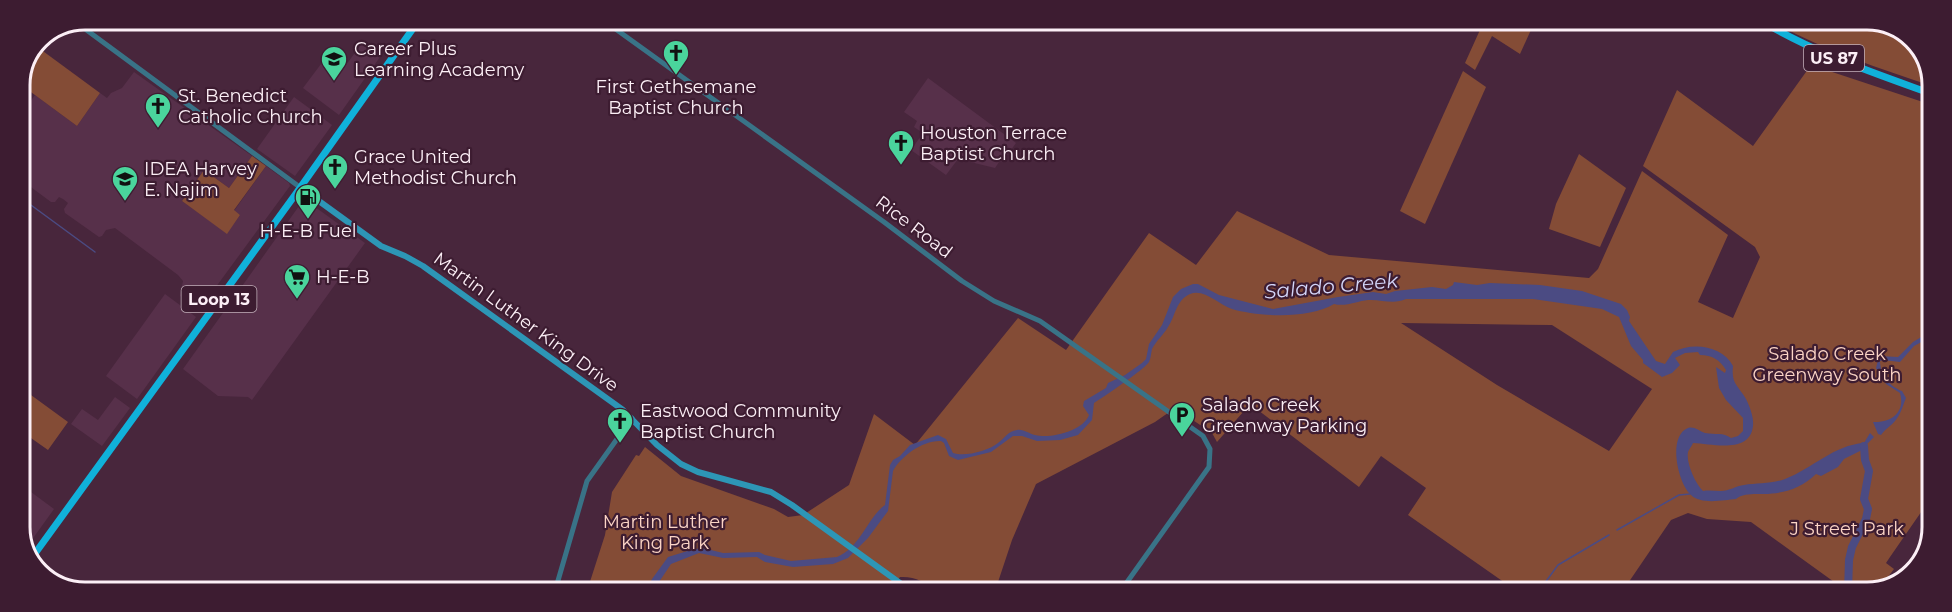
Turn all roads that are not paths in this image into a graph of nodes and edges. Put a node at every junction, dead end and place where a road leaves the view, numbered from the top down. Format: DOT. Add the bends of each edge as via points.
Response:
graph roads {
  1 [pos="87,30"];
  2 [pos="412,30"];
  3 [pos="617,30"];
  4 [pos="1778,30"];
  5 [pos="1922,91"];
  6 [pos="301,188"];
  7 [pos="632,418"];
  8 [pos="36,552"];
  9 [pos="558,582"];
  10 [pos="898,582"];
  11 [pos="1127,582"];
  1 -- 6 [label="street"];
  2 -- 6 [label="main road, Loop 13"];
  3 -- 11 [label="street, Rice Road" via="967,285 994,301 1033,316 1203,436 1211,461 1207,471"];
  4 -- 5 [label="main road, US 87" via="1821,53"];
  6 -- 7 [label="main road, Martin Luther King Drive" via="376,243 423,266"];
  6 -- 8 [label="main road, Loop 13"];
  7 -- 9 [label="street" via="587,481"];
  7 -- 10 [label="main road, Martin Luther King Drive" via="681,464 762,488"];
}
